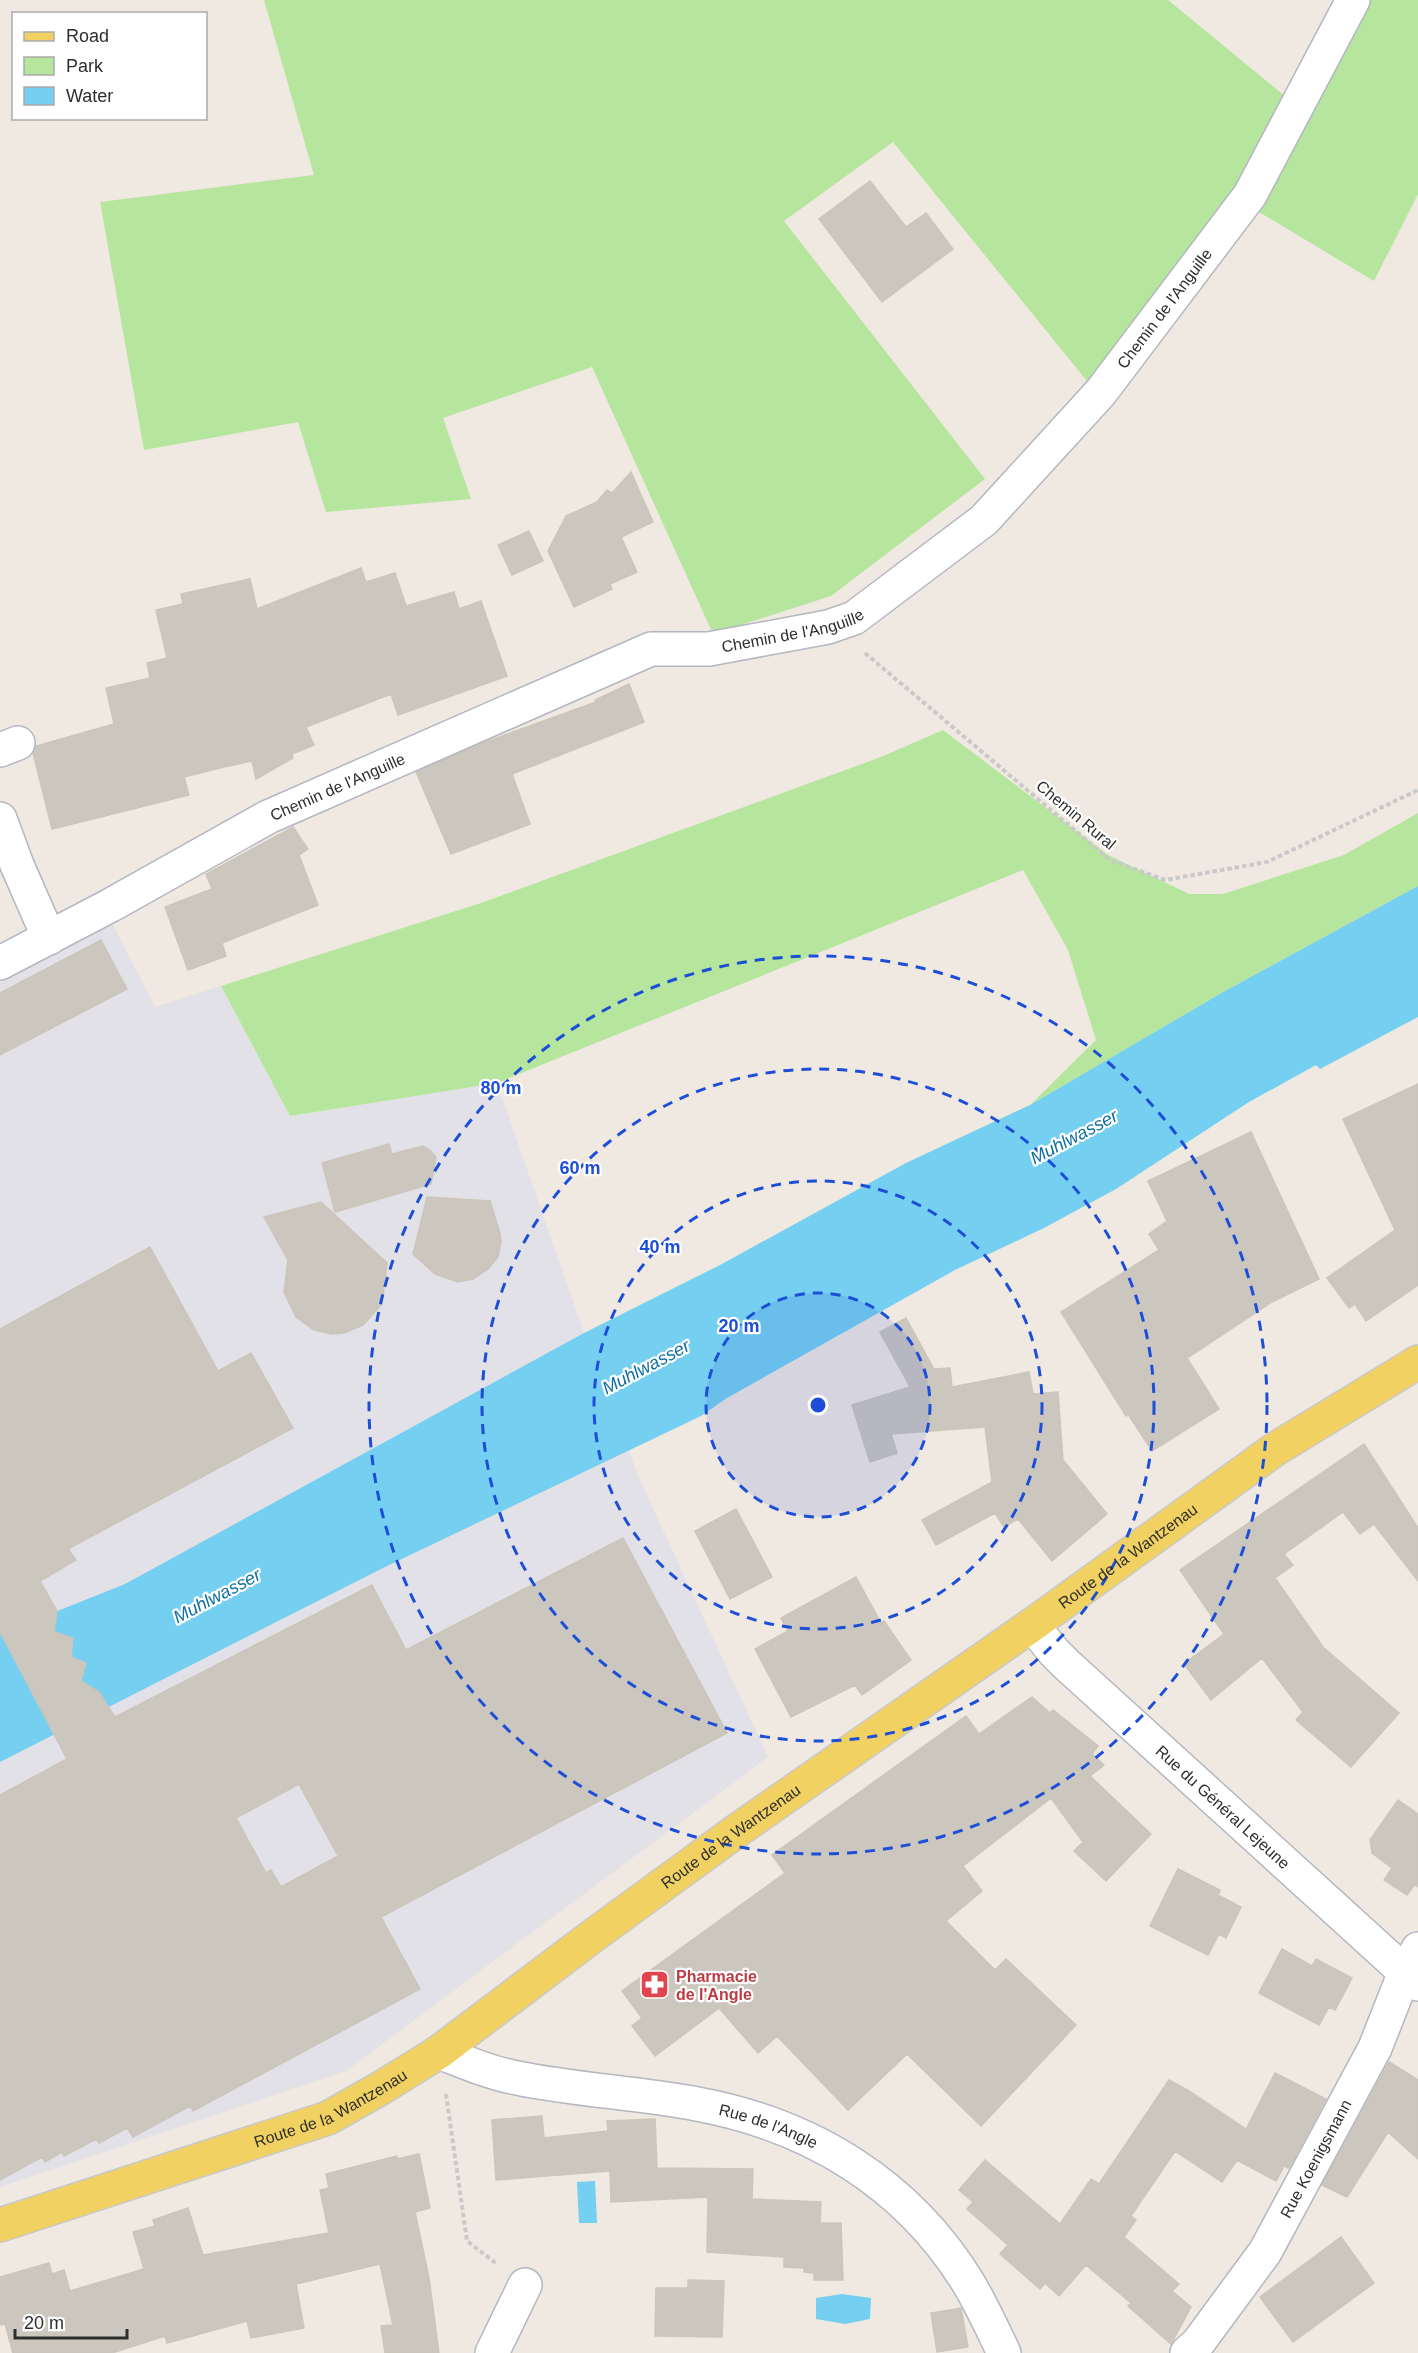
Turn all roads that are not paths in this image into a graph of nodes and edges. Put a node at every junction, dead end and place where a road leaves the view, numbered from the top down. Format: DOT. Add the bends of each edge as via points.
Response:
graph roads {
  1 [pos="1353,0"];
  2 [pos="0,819"];
  3 [pos="49,938"];
  4 [pos="0,963"];
  5 [pos="1418,1362"];
  6 [pos="1032,1625"];
  7 [pos="1414,1968"];
  8 [pos="440,2052"];
  9 [pos="0,2225"];
  10 [pos="525,2285"];
  11 [pos="492,2353"];
  12 [pos="1004,2353"];
  13 [pos="1187,2353"];
  1 -- 3 [label="street, Chemin de l'Anguille" via="1251,195 1101,392 984,520 854,618 828,627 708,649 651,649 268,817"];
  2 -- 3 [label="street"];
  3 -- 4 [label="street, Chemin de l'Anguille"];
  5 -- 6 [label="main road, Route de la Wantzenau" via="1274,1450"];
  6 -- 7 [label="street, Rue du Général Lejeune" via="1066,1664"];
  6 -- 8 [label="main road, Route de la Wantzenau" via="735,1832"];
  7 -- 13 [label="street, Rue Koenigsmann" via="1265,2252"];
  8 -- 9 [label="main road, Route de la Wantzenau" via="328,2118"];
  8 -- 12 [label="street, Rue de l'Angle" via="516,2078 754,2116 835,2153 888,2189 928,2229 968,2283"];
  10 -- 11 [label="street"];
}
